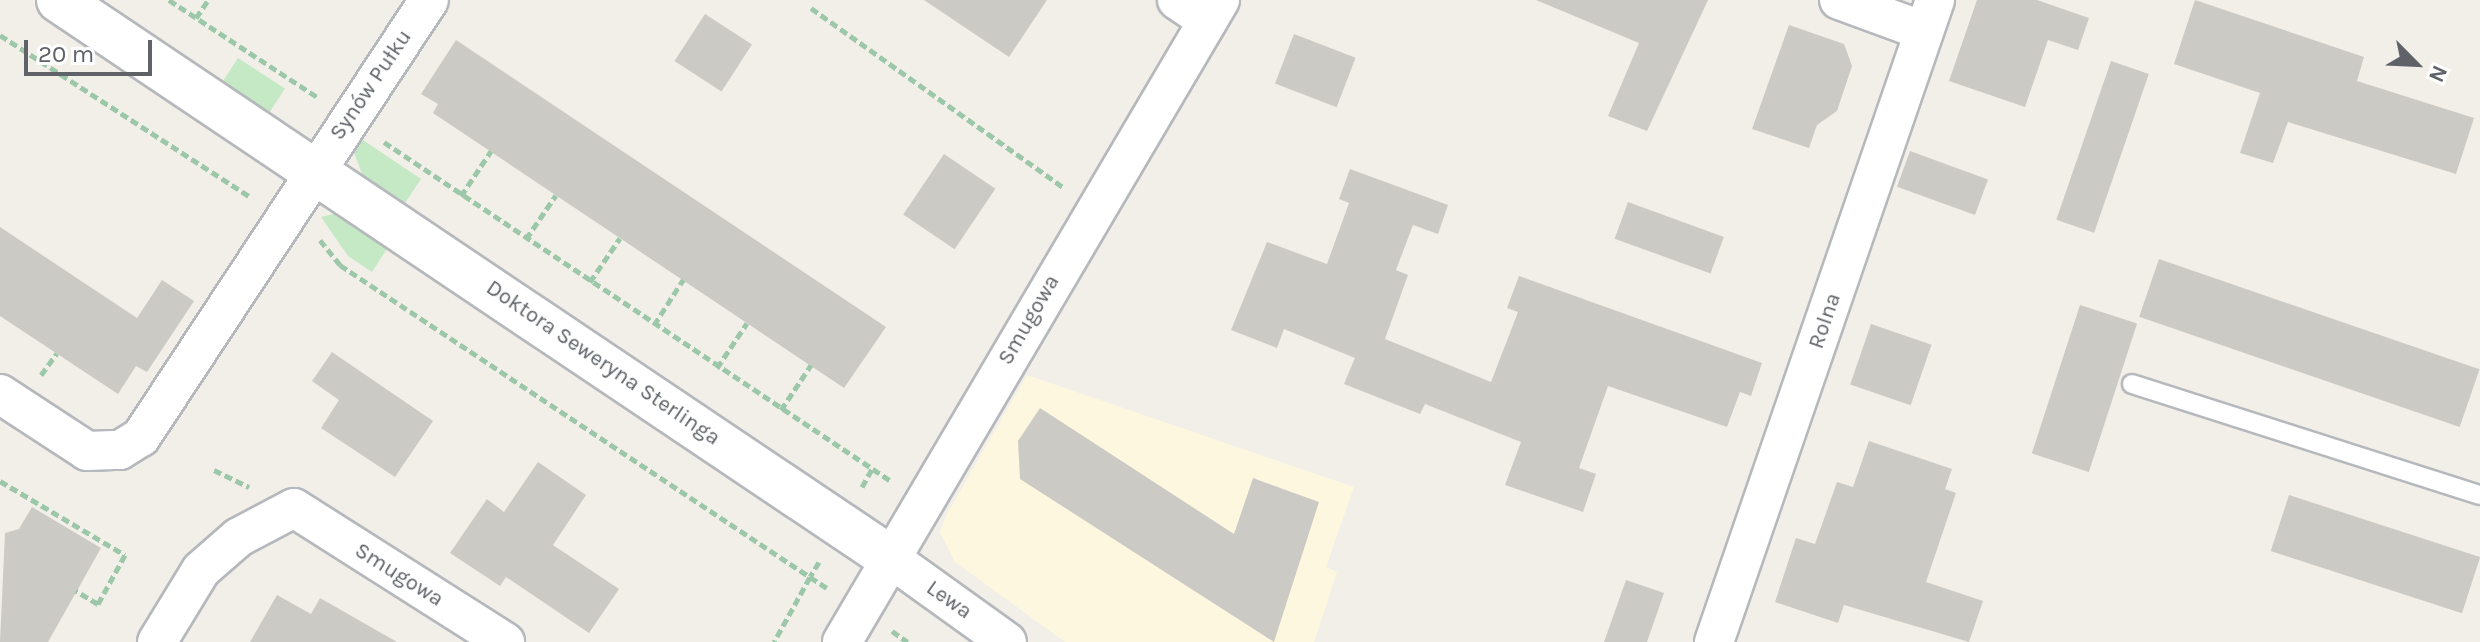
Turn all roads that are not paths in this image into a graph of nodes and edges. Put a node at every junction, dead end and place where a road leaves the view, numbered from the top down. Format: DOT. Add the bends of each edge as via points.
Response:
graph roads {
  1 [pos="59,0"];
  2 [pos="429,0"];
  3 [pos="1839,0"];
  4 [pos="1202,7"];
  5 [pos="1930,16"];
  6 [pos="314,171"];
  7 [pos="2132,384"];
  8 [pos="0,394"];
  9 [pos="2480,495"];
  10 [pos="890,558"];
  11 [pos="157,642"];
  12 [pos="505,642"];
  13 [pos="842,642"];
  14 [pos="1007,642"];
  15 [pos="1714,642"];
  1 -- 6 [label="street, Doktora Seweryna Sterlinga"];
  2 -- 6 [label="street, Synów Pułku"];
  3 -- 5 [label="street"];
  4 -- 10 [label="street, Smugowa" via="1074,194"];
  5 -- 15 [label="street, Rolna"];
  6 -- 8 [label="street" via="288,221 141,437 120,450 87,451"];
  6 -- 10 [label="street, Doktora Seweryna Sterlinga"];
  7 -- 9 [label="lane"];
  10 -- 13 [label="street, Smugowa"];
  10 -- 14 [label="street, Lewa"];
  11 -- 12 [label="street, Smugowa" via="201,570 239,537 294,508"];
}
